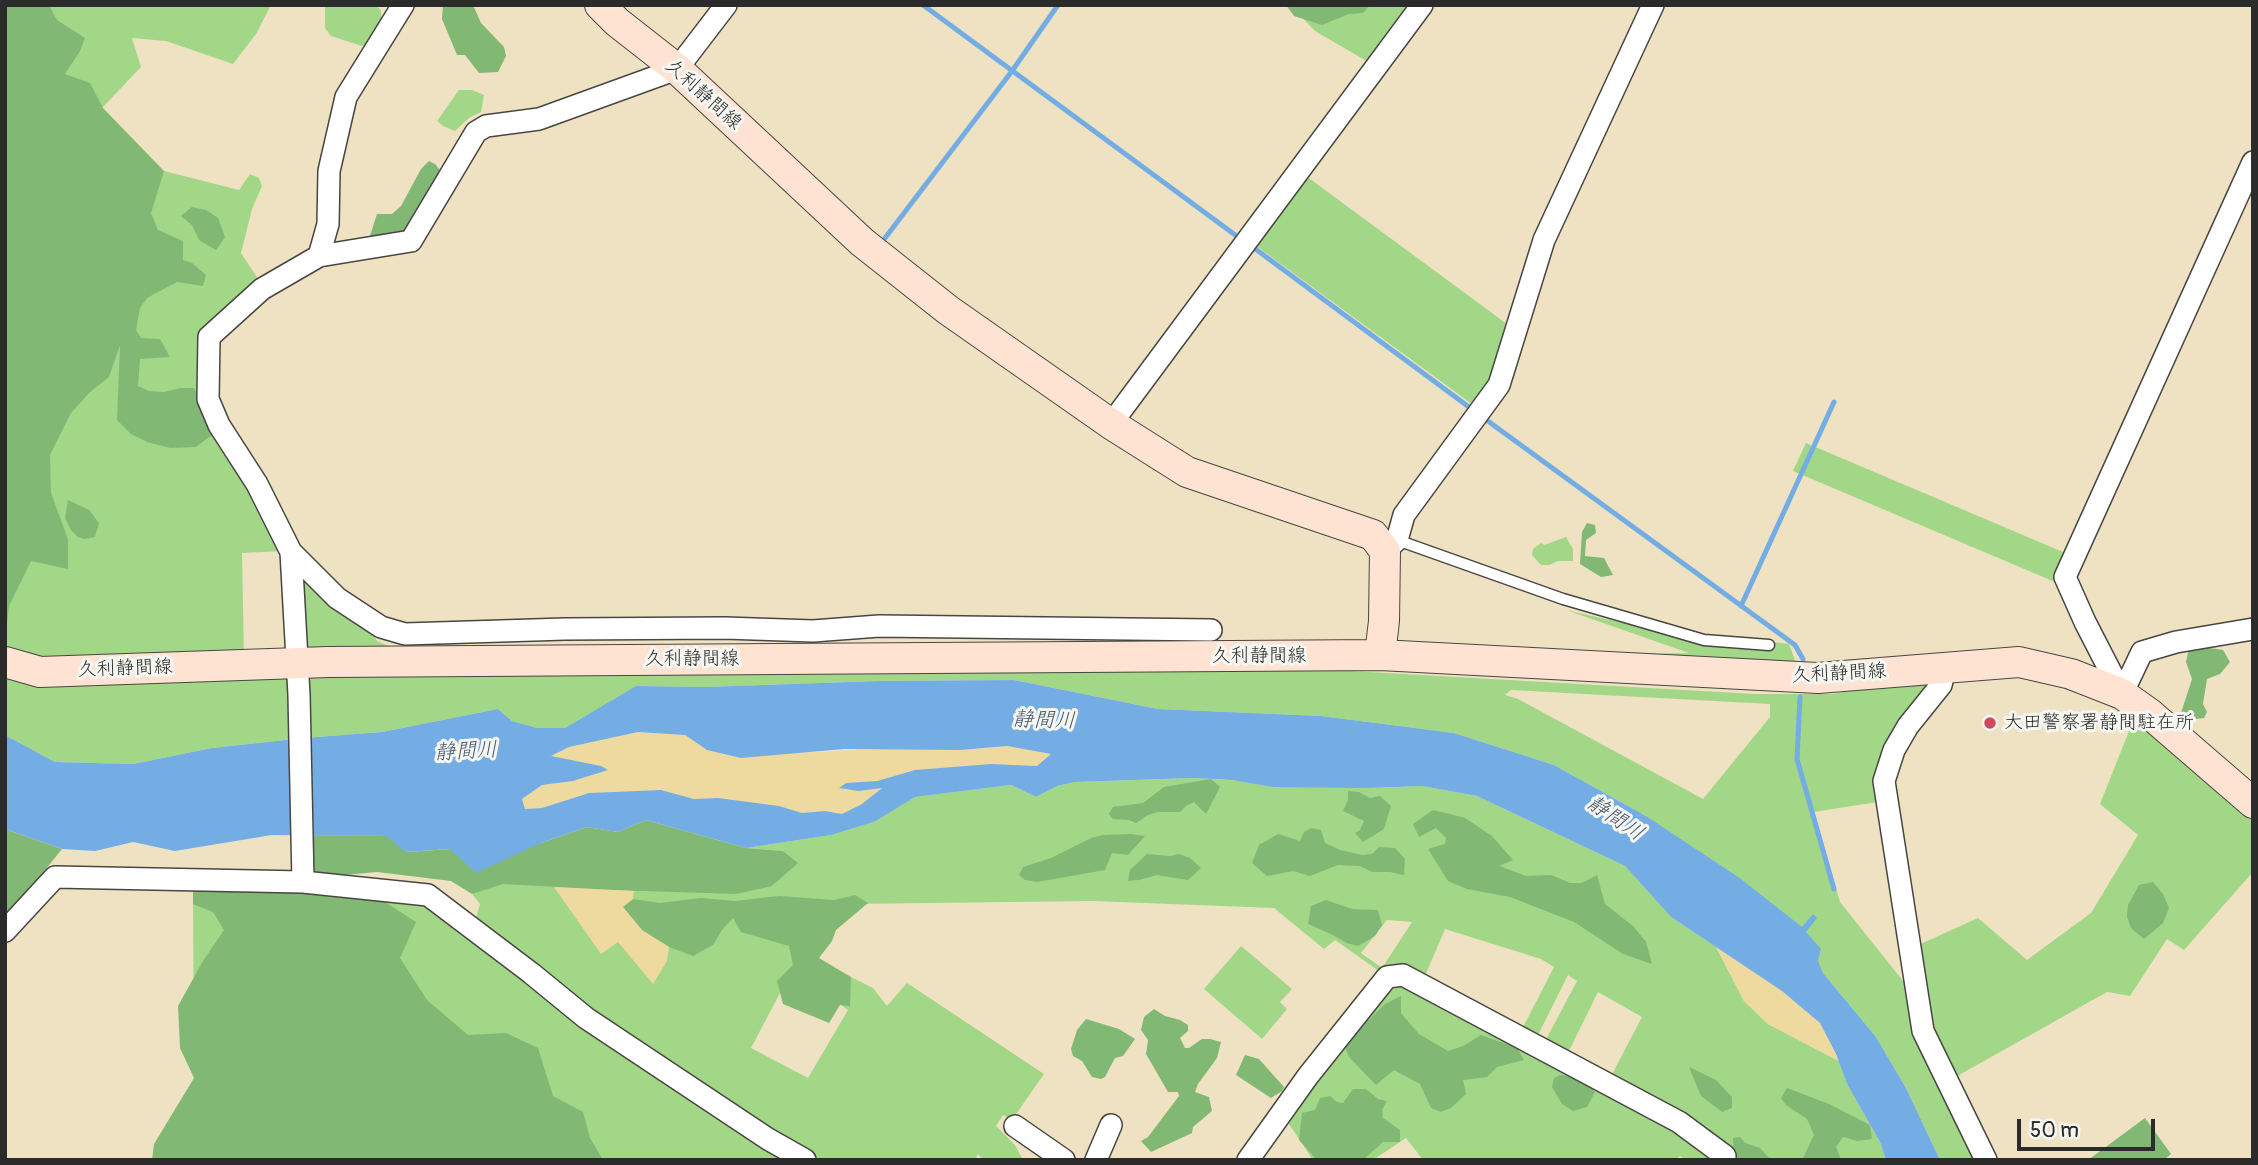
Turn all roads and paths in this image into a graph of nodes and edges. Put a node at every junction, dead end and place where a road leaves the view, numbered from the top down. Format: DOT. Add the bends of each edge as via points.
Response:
graph roads {
  1 [pos="403,5"];
  2 [pos="600,5"];
  3 [pos="726,5"];
  4 [pos="1422,5"];
  5 [pos="1653,5"];
  6 [pos="677,69"];
  7 [pos="2253,162"];
  8 [pos="319,256"];
  9 [pos="1111,424"];
  10 [pos="1391,545"];
  11 [pos="291,552"];
  12 [pos="1211,629"];
  13 [pos="2253,629"];
  14 [pos="1769,645"];
  15 [pos="1380,655"];
  16 [pos="5,662"];
  17 [pos="297,663"];
  18 [pos="1945,669"];
  19 [pos="2122,694"];
  20 [pos="2253,803"];
  21 [pos="303,882"];
  22 [pos="5,931"];
  23 [pos="1111,1125"];
  24 [pos="1015,1126"];
  25 [pos="806,1160"];
  26 [pos="1063,1160"];
  27 [pos="1096,1160"];
  28 [pos="1248,1160"];
  29 [pos="1723,1160"];
  30 [pos="1986,1160"];
  1 -- 8 [label="street" via="346,97 329,172 328,224"];
  2 -- 6 [label="main road, 久利静間線"];
  3 -- 6 [label="street"];
  4 -- 9 [label="street"];
  5 -- 10 [label="street" via="1544,240 1499,384 1404,515"];
  6 -- 8 [label="street" via="539,119 486,126 476,132 411,240"];
  6 -- 9 [label="main road, 久利静間線" via="862,242 947,310"];
  7 -- 19 [label="street" via="2066,577"];
  8 -- 11 [label="street" via="262,289 209,337 208,399"];
  9 -- 10 [label="main road, 久利静間線" via="1187,471"];
  10 -- 14 [label="lane" via="1704,640"];
  10 -- 15 [label="main road"];
  11 -- 12 [label="street" via="337,598 381,627 405,634 565,629 813,631 879,626"];
  11 -- 17 [label="street"];
  13 -- 19 [label="street" via="2142,652"];
  15 -- 17 [label="main road, 久利静間線"];
  15 -- 18 [label="main road, 久利静間線" via="1818,678"];
  16 -- 17 [label="main road, 久利静間線" via="40,672"];
  17 -- 21 [label="street"];
  18 -- 19 [label="main road, 久利静間線" via="2019,662 2071,674"];
  18 -- 30 [label="street" via="1941,685 1894,750 1884,781 1923,1031"];
  19 -- 20 [label="main road, 久利静間線"];
  21 -- 22 [label="street" via="55,877"];
  21 -- 25 [label="street" via="428,895 586,1018"];
  23 -- 27 [label="street"];
  24 -- 26 [label="street"];
  28 -- 29 [label="street" via="1387,977 1403,975 1679,1122 1725,1156"];
}
